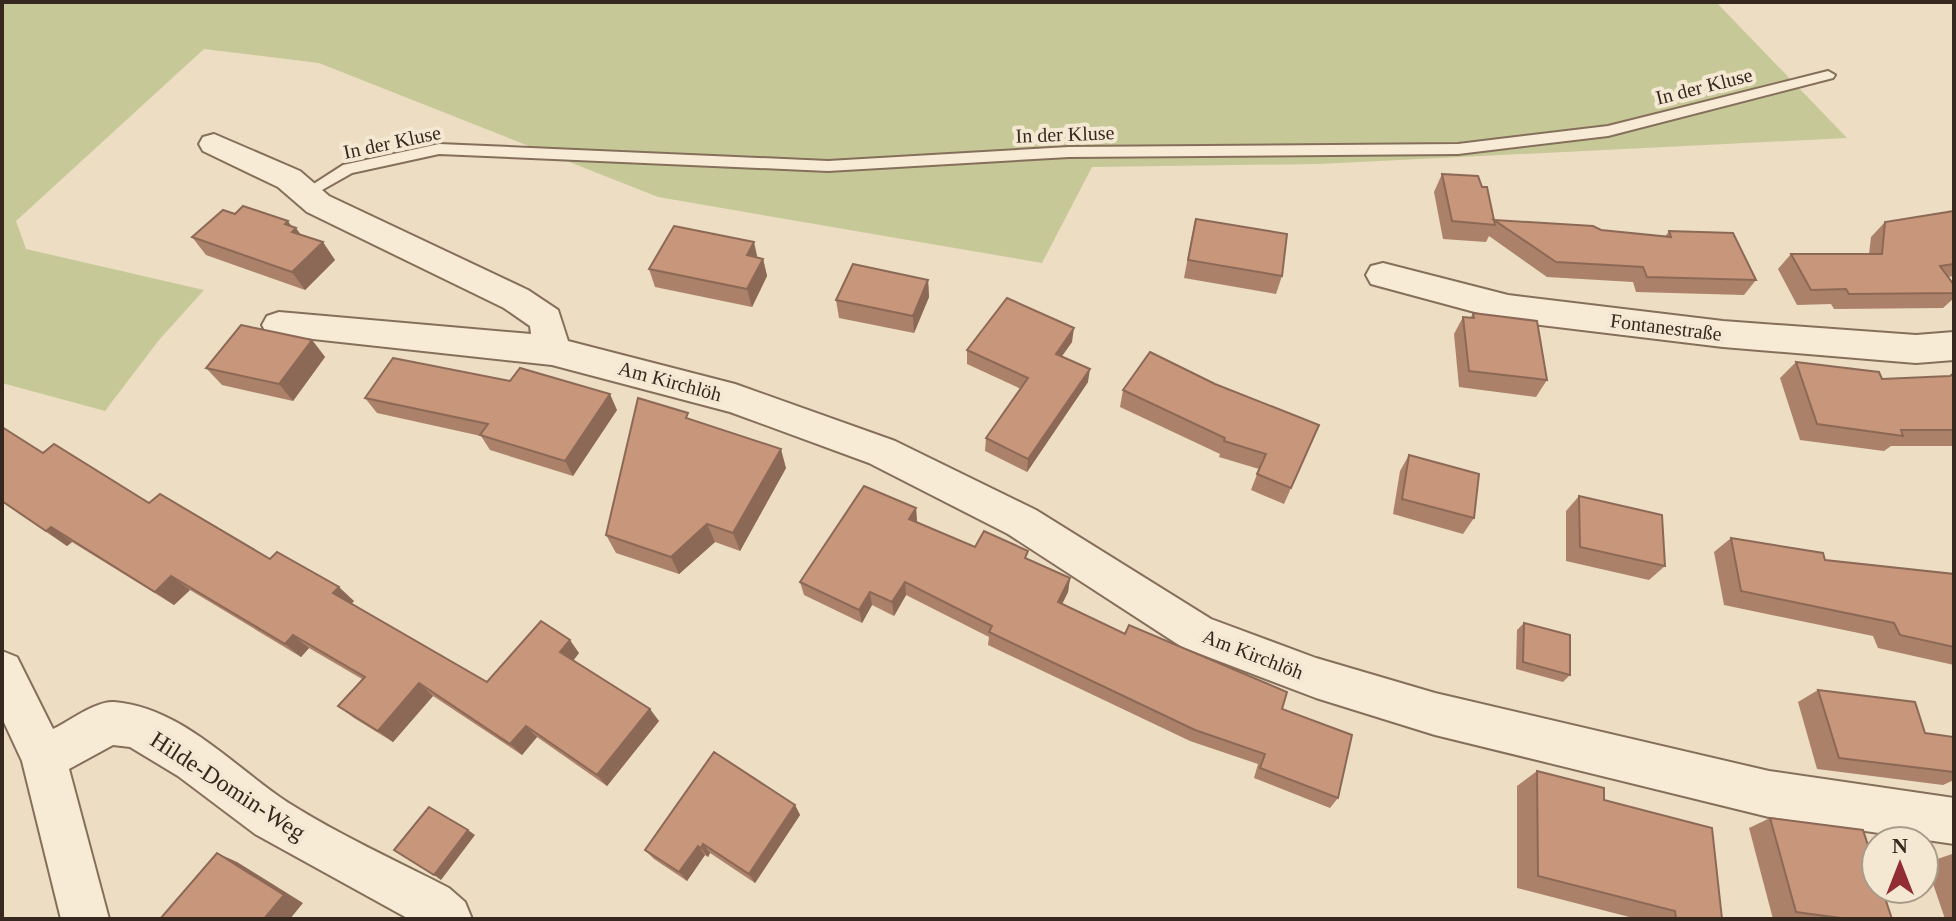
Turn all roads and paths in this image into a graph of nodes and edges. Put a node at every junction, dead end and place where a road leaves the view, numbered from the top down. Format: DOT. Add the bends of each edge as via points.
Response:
graph roads {
  1 [pos="1828,75"];
  2 [pos="214,144"];
  3 [pos="306,194"];
  4 [pos="1383,275"];
  5 [pos="279,325"];
  6 [pos="1954,346"];
  7 [pos="552,351"];
  8 [pos="2,671"];
  9 [pos="44,758"];
  10 [pos="1954,821"];
  11 [pos="85,919"];
  12 [pos="448,919"];
  1 -- 3 [label="lane, In der Kluse" via="1608,131 1458,149 1069,152 828,166 439,149 348,169"];
  2 -- 3 [label="street" via="289,179"];
  3 -- 7 [label="street" via="516,299 546,319"];
  4 -- 6 [label="street, Fontanestraße" via="1508,308 1723,334 1916,349"];
  5 -- 7 [label="street, Am Kirchlöh"];
  7 -- 10 [label="street, Am Kirchlöh" via="735,399 882,452 1022,522 1197,633 1316,678 1435,714 1769,794"];
  8 -- 9 [label="street"];
  9 -- 11 [label="street"];
  9 -- 12 [label="street, Hilde-Domin-Weg" via="110,723 122,723 155,737 271,818 432,905"];
}
